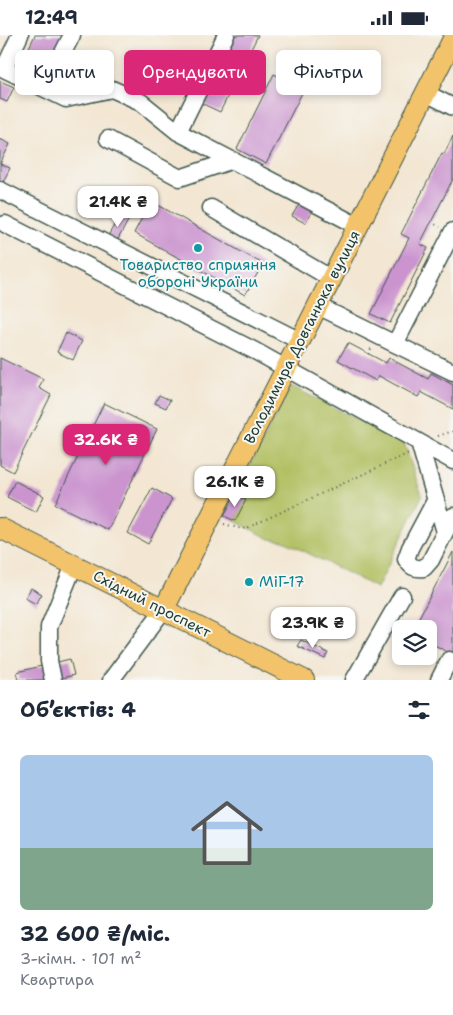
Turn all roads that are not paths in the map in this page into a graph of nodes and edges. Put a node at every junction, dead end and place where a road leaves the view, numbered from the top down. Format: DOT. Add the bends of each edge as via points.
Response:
graph roads {
  1 [pos="20,35"];
  2 [pos="72,35"];
  3 [pos="226,35"];
  4 [pos="453,39"];
  5 [pos="64,50"];
  6 [pos="15,74"];
  7 [pos="114,90"];
  8 [pos="426,93"];
  9 [pos="58,95"];
  10 [pos="84,95"];
  11 [pos="453,107"];
  12 [pos="178,132"];
  13 [pos="108,139"];
  14 [pos="233,160"];
  15 [pos="0,190"];
  16 [pos="211,208"];
  17 [pos="5,223"];
  18 [pos="358,226"];
  19 [pos="453,231"];
  20 [pos="447,256"];
  21 [pos="332,279"];
  22 [pos="318,306"];
  23 [pos="300,341"];
  24 [pos="395,344"];
  25 [pos="286,369"];
  26 [pos="453,372"];
  27 [pos="419,442"];
  28 [pos="453,461"];
  29 [pos="436,499"];
  30 [pos="453,516"];
  31 [pos="0,527"];
  32 [pos="445,532"];
  33 [pos="74,565"];
  34 [pos="402,595"];
  35 [pos="164,609"];
  36 [pos="449,660"];
  37 [pos="53,680"];
  38 [pos="111,680"];
  39 [pos="304,680"];
  40 [pos="354,680"];
  41 [pos="439,680"];
  1 -- 6 [label="street" via="4,69"];
  2 -- 5 [label="street"];
  3 -- 12 [label="street"];
  4 -- 8 [label="main road, Володимира Довганюка вулиця"];
  7 -- 12 [label="street" via="140,102"];
  8 -- 11 [label="street"];
  8 -- 18 [label="main road, Володимира Довганюка вулиця"];
  9 -- 10 [label="street" via="66,99"];
  12 -- 14 [label="street"];
  13 -- 14 [label="street" via="180,178"];
  14 -- 18 [label="street"];
  15 -- 23 [label="street"];
  16 -- 21 [label="street"];
  17 -- 25 [label="street"];
  18 -- 21 [label="main road, Володимира Довганюка вулиця"];
  19 -- 20 [label="street"];
  20 -- 24 [label="street"];
  21 -- 22 [label="main road, Володимира Довганюка вулиця"];
  22 -- 23 [label="main road, Володимира Довганюка вулиця"];
  22 -- 24 [label="street"];
  23 -- 25 [label="main road, Володимира Довганюка вулиця"];
  24 -- 26 [label="street"];
  25 -- 27 [label="street"];
  25 -- 35 [label="main road, Володимира Довганюка вулиця"];
  27 -- 28 [label="street"];
  27 -- 29 [label="street"];
  29 -- 32 [label="street"];
  29 -- 32 [label="street" via="410,548 406,559 410,566 424,568"];
  30 -- 32 [label="street"];
  31 -- 33 [label="main road, Східний проспект"];
  33 -- 35 [label="main road, Східний проспект"];
  33 -- 37 [label="street" via="49,627 49,661"];
  34 -- 40 [label="street"];
  35 -- 38 [label="street, Володимира Довганюка вулиця"];
  35 -- 39 [label="main road, Східний проспект"];
  36 -- 41 [label="street"];
}
